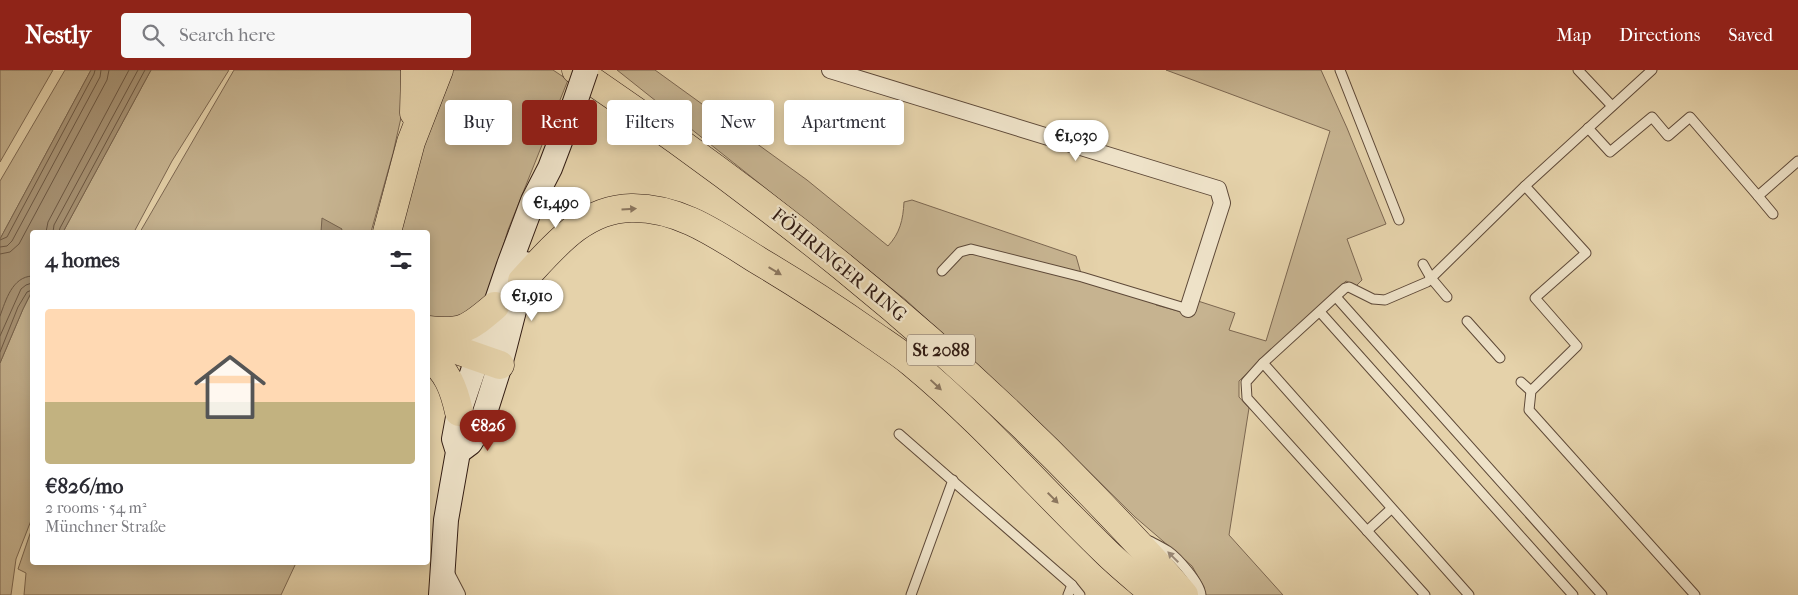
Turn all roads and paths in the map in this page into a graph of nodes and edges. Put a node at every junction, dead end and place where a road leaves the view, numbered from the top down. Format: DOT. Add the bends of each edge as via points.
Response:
graph roads {
  1 [pos="416,70"];
  2 [pos="439,70"];
  3 [pos="576,70"];
  4 [pos="586,70"];
  5 [pos="602,70"];
  6 [pos="830,70"];
  7 [pos="1340,70"];
  8 [pos="1578,70"];
  9 [pos="1652,70"];
  10 [pos="849,73"];
  11 [pos="620,100"];
  12 [pos="638,100"];
  13 [pos="1612,106"];
  14 [pos="1588,128"];
  15 [pos="412,142"];
  16 [pos="684,145"];
  17 [pos="1798,161"];
  18 [pos="550,168"];
  19 [pos="1525,186"];
  20 [pos="1758,196"];
  21 [pos="1773,214"];
  22 [pos="1399,220"];
  23 [pos="386,230"];
  24 [pos="1423,264"];
  25 [pos="942,271"];
  26 [pos="1431,278"];
  27 [pos="522,281"];
  28 [pos="1336,297"];
  29 [pos="1447,297"];
  30 [pos="495,306"];
  31 [pos="1188,309"];
  32 [pos="1320,312"];
  33 [pos="1467,321"];
  34 [pos="430,330"];
  35 [pos="430,341"];
  36 [pos="430,358"];
  37 [pos="1500,358"];
  38 [pos="488,361"];
  39 [pos="1263,363"];
  40 [pos="1521,382"];
  41 [pos="1531,391"];
  42 [pos="470,418"];
  43 [pos="899,434"];
  44 [pos="953,480"];
  45 [pos="1391,509"];
  46 [pos="1123,528"];
  47 [pos="1368,532"];
  48 [pos="442,566"];
  49 [pos="1072,586"];
  50 [pos="441,595"];
  51 [pos="457,595"];
  52 [pos="911,595"];
  53 [pos="1068,595"];
  54 [pos="1080,595"];
  55 [pos="1156,595"];
  56 [pos="1184,595"];
  57 [pos="1201,595"];
  58 [pos="1425,595"];
  59 [pos="1469,595"];
  60 [pos="1573,595"];
  61 [pos="1602,595"];
  62 [pos="1695,595"];
  1 -- 15 [label="highway"];
  2 -- 15 [label="highway"];
  3 -- 11 [label="highway, FÖHRINGER RING / St 2088"];
  4 -- 18 [label="main road, bridge"];
  5 -- 12 [label="highway"];
  6 -- 10 [label="street"];
  7 -- 22 [label="lane"];
  8 -- 13 [label="lane"];
  9 -- 13 [label="lane"];
  10 -- 31 [label="street" via="1218,189 1222,203"];
  13 -- 14 [label="lane"];
  14 -- 19 [label="lane"];
  14 -- 20 [label="lane" via="1610,152 1652,117 1668,136 1690,117"];
  15 -- 23 [label="highway"];
  16 -- 46 [label="highway, FÖHRINGER RING / St 2088" via="897,310 1036,437"];
  17 -- 20 [label="lane"];
  18 -- 27 [label="main road"];
  18 -- 30 [label="main road" via="533,201"];
  19 -- 26 [label="lane"];
  19 -- 41 [label="lane" via="1586,253 1535,298 1577,346"];
  20 -- 21 [label="lane"];
  24 -- 26 [label="lane"];
  25 -- 31 [label="lane" via="960,252 971,249 1082,277"];
  26 -- 28 [label="lane" via="1385,300 1373,299 1350,287"];
  26 -- 29 [label="lane"];
  27 -- 38 [label="main road"];
  27 -- 55 [label="highway, one-way" via="567,234 586,220 630,208 658,210 684,217 824,300 911,362 988,432 1106,552"];
  28 -- 32 [label="lane"];
  28 -- 61 [label="lane"];
  30 -- 34 [label="highway" via="472,326 449,333"];
  30 -- 38 [label="main road"];
  32 -- 39 [label="lane"];
  32 -- 60 [label="lane"];
  33 -- 37 [label="lane"];
  35 -- 38 [label="highway"];
  36 -- 42 [label="highway" via="447,377"];
  38 -- 42 [label="main road"];
  39 -- 45 [label="lane"];
  39 -- 47 [label="lane" via="1246,382 1246,398"];
  40 -- 41 [label="lane"];
  41 -- 62 [label="lane" via="1529,410"];
  42 -- 48 [label="main road" via="454,439 458,452"];
  43 -- 44 [label="lane"];
  44 -- 49 [label="lane"];
  44 -- 52 [label="lane"];
  45 -- 47 [label="lane"];
  45 -- 59 [label="lane"];
  46 -- 56 [label="highway, FÖHRINGER RING / St 2088"];
  57 -- 46 [label="lane, one-way" via="1201,588 1168,551"];
  47 -- 58 [label="lane"];
  48 -- 50 [label="main road"];
  48 -- 51 [label="street"];
  49 -- 53 [label="lane"];
  49 -- 54 [label="lane"];
}
